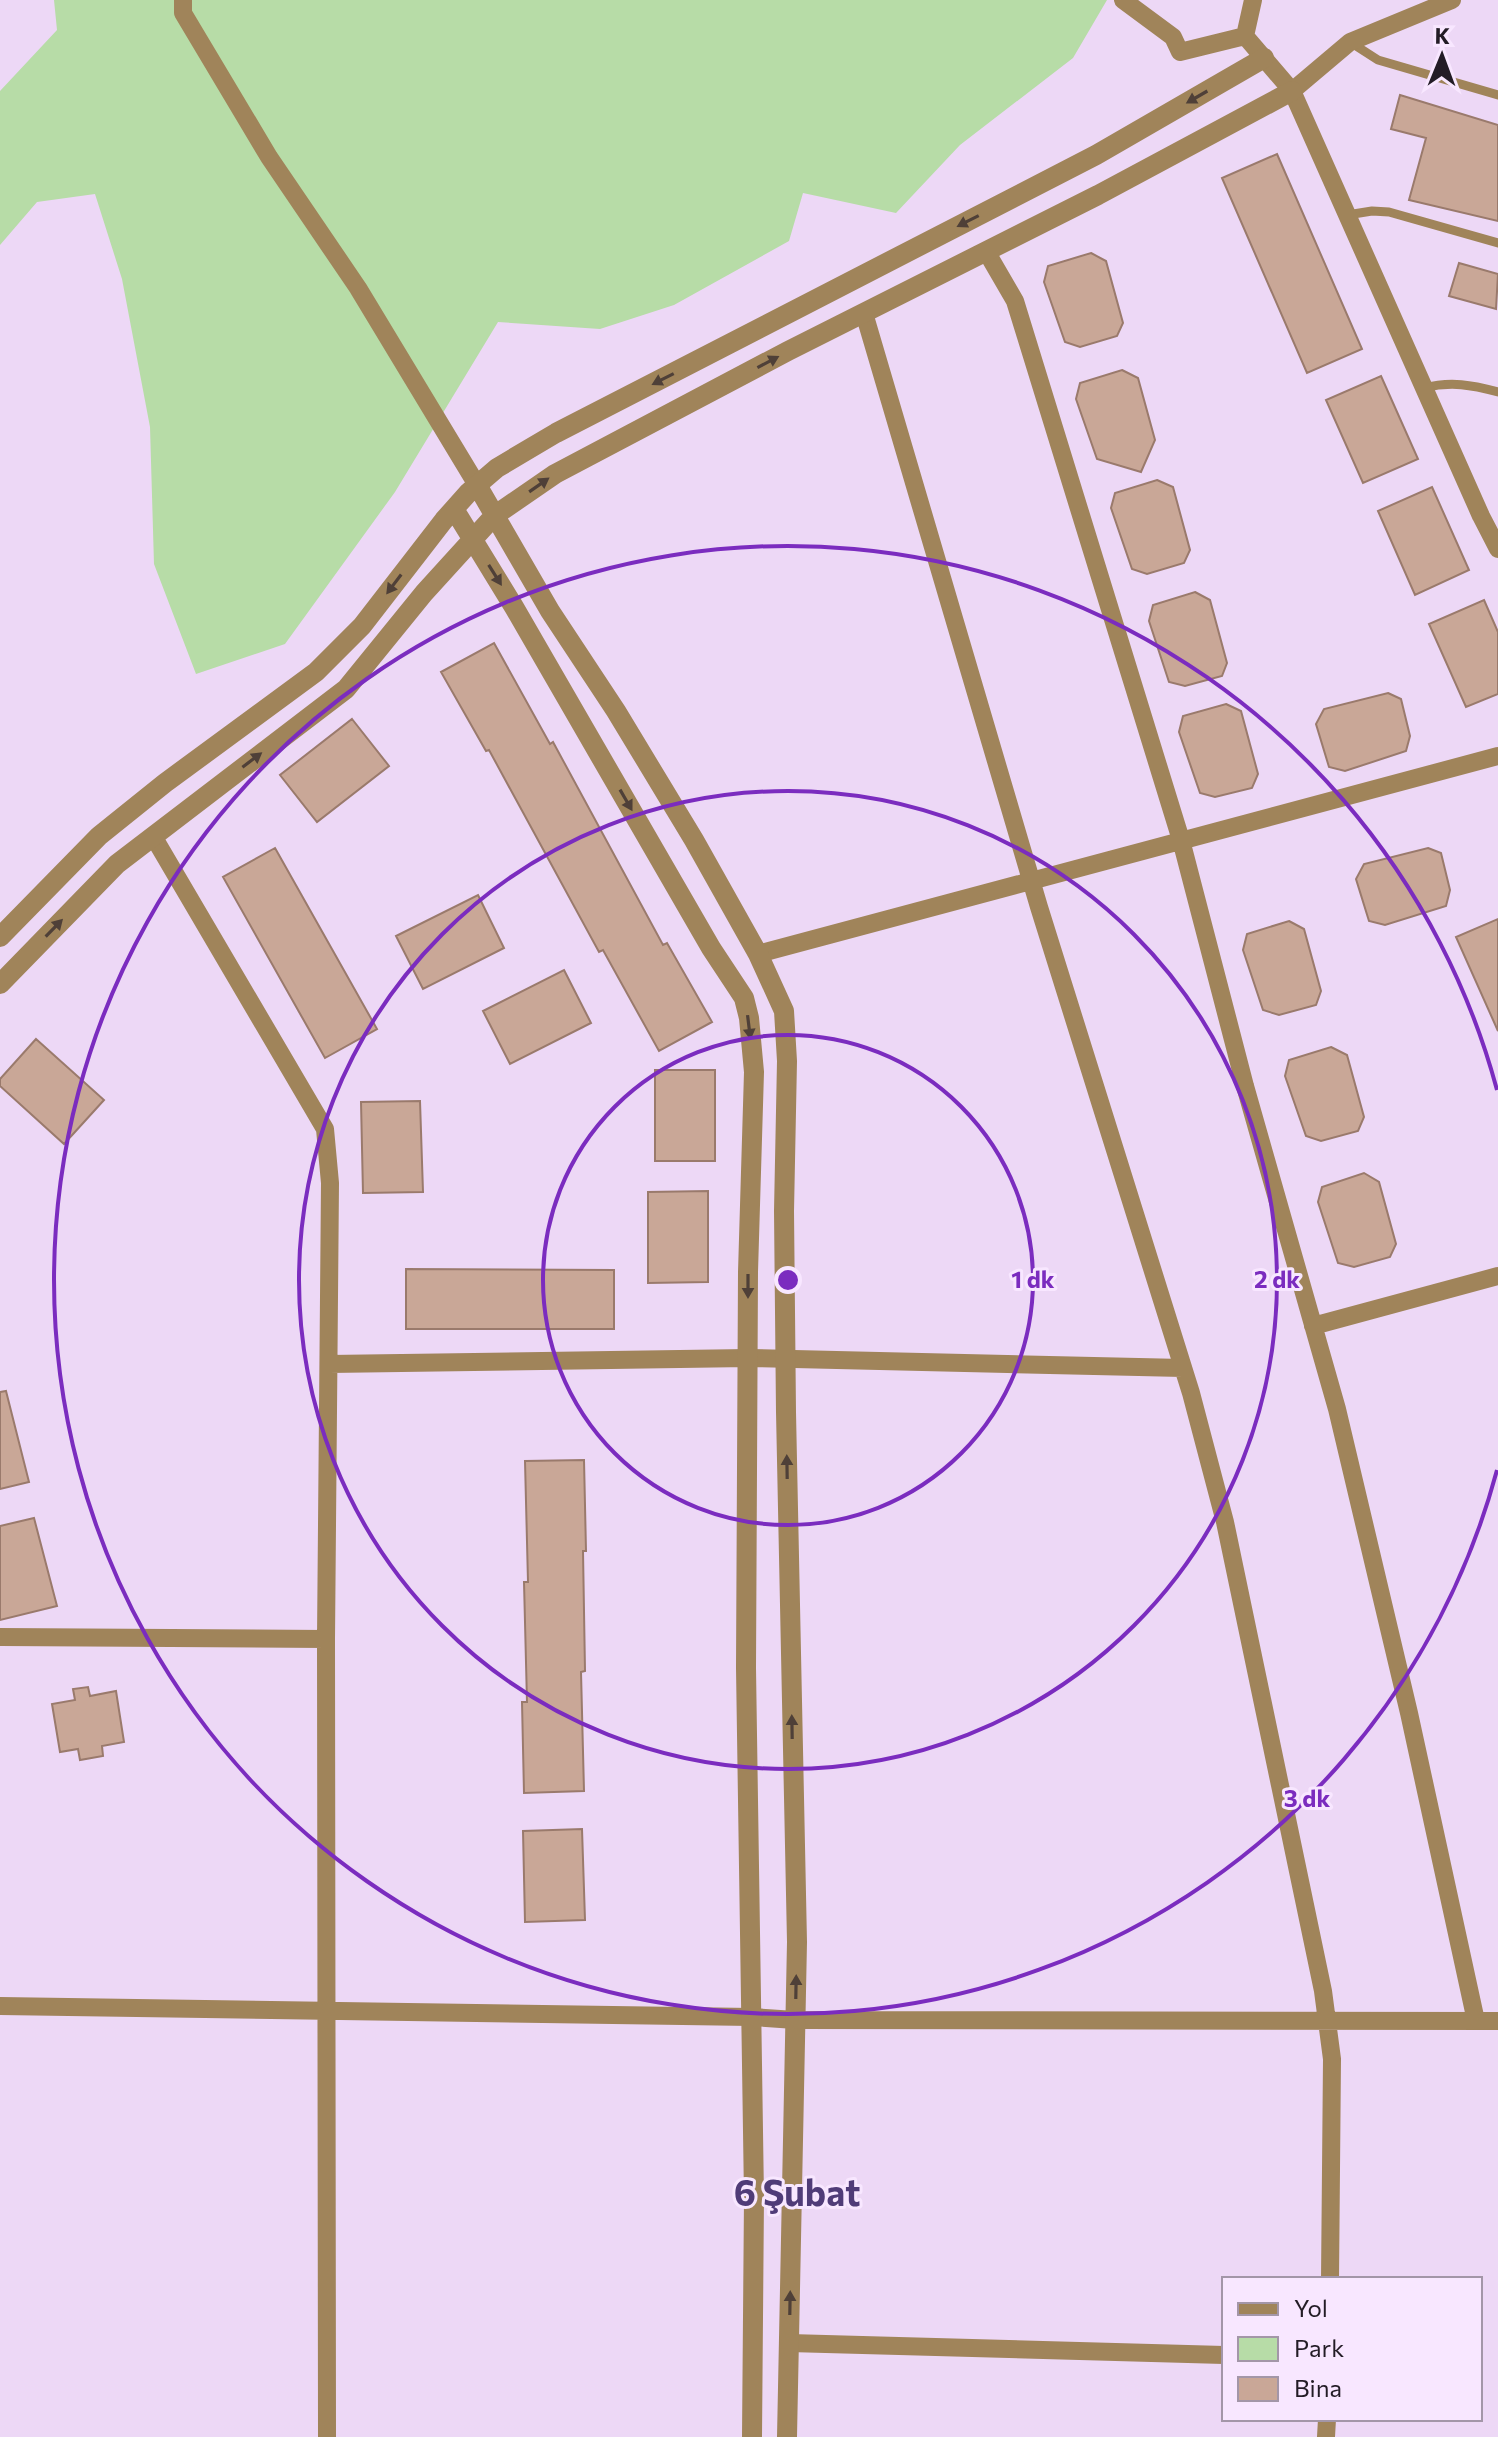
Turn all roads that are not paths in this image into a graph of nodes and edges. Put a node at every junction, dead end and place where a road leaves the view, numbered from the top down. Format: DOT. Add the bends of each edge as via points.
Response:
graph roads {
  1 [pos="183,0"];
  2 [pos="1123,0"];
  3 [pos="1253,0"];
  4 [pos="1452,0"];
  5 [pos="1245,36"];
  6 [pos="1350,42"];
  7 [pos="1264,58"];
  8 [pos="1292,91"];
  9 [pos="1498,95"];
  10 [pos="1347,215"];
  11 [pos="1498,243"];
  12 [pos="986,251"];
  13 [pos="864,313"];
  14 [pos="1424,388"];
  15 [pos="1498,392"];
  16 [pos="477,485"];
  17 [pos="454,509"];
  18 [pos="494,516"];
  19 [pos="473,541"];
  20 [pos="1498,549"];
  21 [pos="1498,756"];
  22 [pos="153,836"];
  23 [pos="1181,840"];
  24 [pos="1031,879"];
  25 [pos="0,937"];
  26 [pos="758,954"];
  27 [pos="0,984"];
  28 [pos="1498,1276"];
  29 [pos="1313,1326"];
  30 [pos="748,1358"];
  31 [pos="786,1360"];
  32 [pos="329,1364"];
  33 [pos="1183,1368"];
  34 [pos="0,1637"];
  35 [pos="326,1639"];
  36 [pos="0,2006"];
  37 [pos="327,2011"];
  38 [pos="752,2017"];
  39 [pos="795,2020"];
  40 [pos="1327,2021"];
  41 [pos="1476,2021"];
  42 [pos="1498,2021"];
  43 [pos="1330,2277"];
  44 [pos="789,2343"];
  45 [pos="1222,2355"];
  46 [pos="327,2437"];
  47 [pos="752,2437"];
  48 [pos="787,2437"];
  1 -- 16 [label="street" via="183,13 269,157 358,288"];
  2 -- 5 [label="street" via="1173,37 1180,52"];
  3 -- 5 [label="street"];
  4 -- 6 [label="street"];
  5 -- 7 [label="street"];
  6 -- 8 [label="street"];
  6 -- 9 [label="lane" via="1378,60"];
  7 -- 8 [label="street"];
  7 -- 16 [label="street, one-way" via="1096,155 556,433"];
  8 -- 10 [label="street"];
  8 -- 12 [label="street"];
  10 -- 11 [label="lane" via="1389,212"];
  10 -- 14 [label="street"];
  12 -- 13 [label="street"];
  12 -- 23 [label="street" via="1015,301"];
  18 -- 13 [label="street, one-way" via="555,474"];
  13 -- 24 [label="street"];
  14 -- 15 [label="lane" via="1465,384"];
  14 -- 20 [label="street"];
  16 -- 17 [label="street"];
  16 -- 18 [label="street"];
  17 -- 19 [label="street"];
  17 -- 25 [label="street, one-way" via="362,626 316,672 99,836"];
  18 -- 19 [label="street"];
  18 -- 26 [label="street" via="694,840"];
  22 -- 19 [label="street, one-way" via="346,689"];
  19 -- 30 [label="street, one-way" via="744,998 754,1072"];
  21 -- 23 [label="street"];
  27 -- 22 [label="street, one-way" via="117,864"];
  22 -- 32 [label="street" via="325,1129 330,1183"];
  23 -- 24 [label="street"];
  23 -- 29 [label="street"];
  24 -- 26 [label="street"];
  24 -- 33 [label="street"];
  26 -- 31 [label="street" via="784,1011"];
  28 -- 29 [label="street"];
  29 -- 41 [label="street" via="1409,1713"];
  30 -- 31 [label="street"];
  30 -- 32 [label="street"];
  30 -- 38 [label="street"];
  31 -- 33 [label="street"];
  39 -- 31 [label="street, one-way"];
  32 -- 35 [label="street"];
  33 -- 40 [label="street" via="1225,1522"];
  34 -- 35 [label="street"];
  35 -- 37 [label="street"];
  36 -- 37 [label="street"];
  37 -- 38 [label="street"];
  37 -- 46 [label="street"];
  38 -- 39 [label="street"];
  38 -- 47 [label="street"];
  39 -- 40 [label="street"];
  44 -- 39 [label="street, one-way"];
  40 -- 41 [label="street"];
  40 -- 43 [label="street" via="1332,2059"];
  41 -- 42 [label="street"];
  44 -- 45 [label="street"];
  44 -- 48 [label="street"];
}
